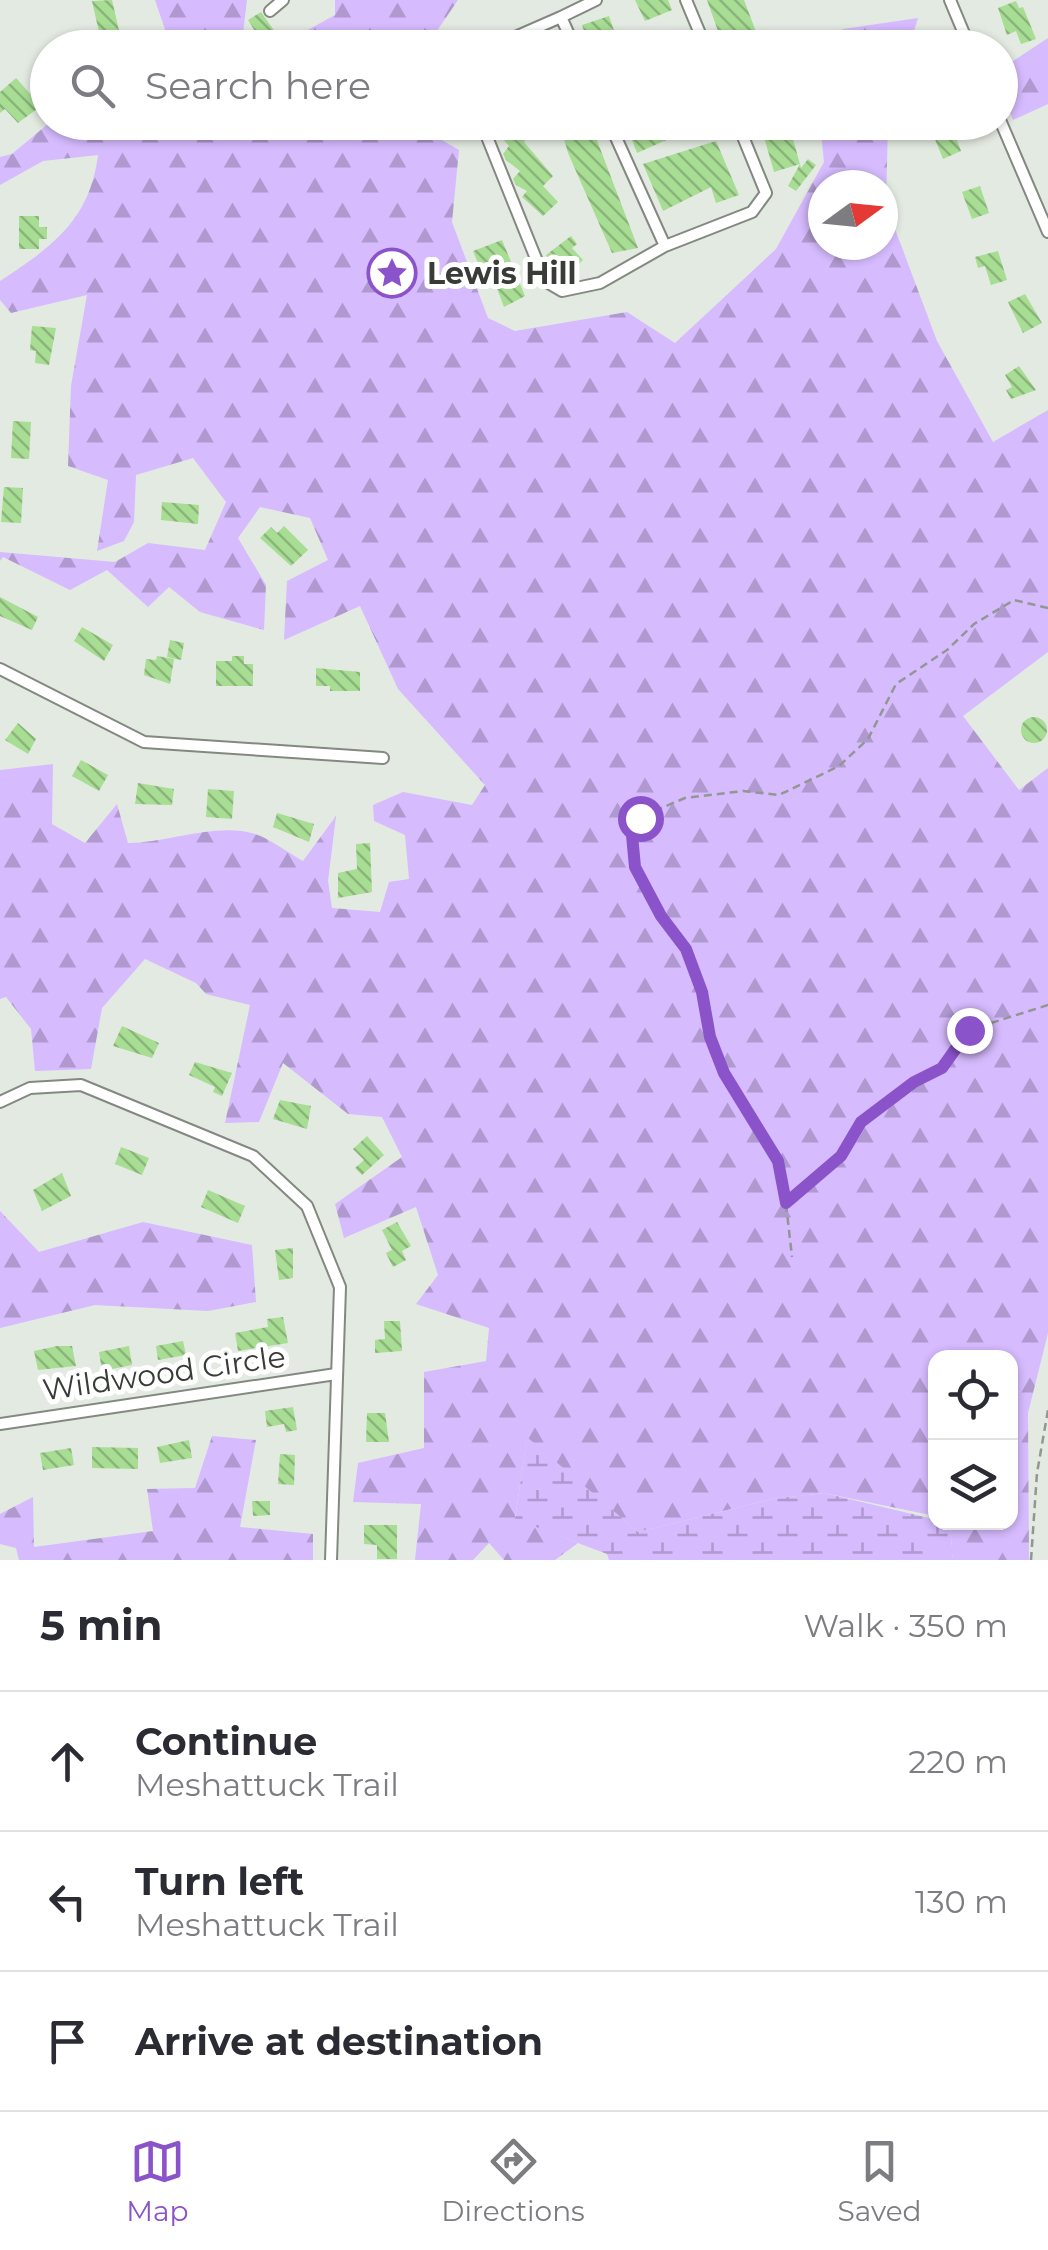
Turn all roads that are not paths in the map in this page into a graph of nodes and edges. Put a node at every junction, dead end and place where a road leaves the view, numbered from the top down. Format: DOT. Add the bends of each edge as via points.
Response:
graph roads {
  1 [pos="283,0"];
  2 [pos="596,0"];
  3 [pos="686,0"];
  4 [pos="950,0"];
  5 [pos="270,12"];
  6 [pos="561,17"];
  7 [pos="531,30"];
  8 [pos="567,30"];
  9 [pos="698,30"];
  10 [pos="962,30"];
  11 [pos="488,140"];
  12 [pos="617,140"];
  13 [pos="744,140"];
  14 [pos="1009,140"];
  15 [pos="1048,232"];
  16 [pos="664,246"];
  17 [pos="0,670"];
  18 [pos="383,758"];
  19 [pos="0,1102"];
  20 [pos="336,1374"];
  21 [pos="0,1424"];
  22 [pos="331,1560"];
  1 -- 5 [label="street"];
  2 -- 6 [label="street"];
  3 -- 9 [label="street"];
  4 -- 10 [label="street"];
  6 -- 7 [label="street"];
  6 -- 8 [label="street"];
  11 -- 16 [label="street" via="544,280 562,291 600,283"];
  12 -- 16 [label="street"];
  13 -- 16 [label="street" via="766,193 752,212"];
  14 -- 15 [label="street"];
  17 -- 18 [label="street" via="144,742"];
  19 -- 20 [label="street" via="30,1088 81,1086 253,1156 307,1206 340,1286"];
  20 -- 21 [label="street, Wildwood Circle"];
  20 -- 22 [label="street"];
}
